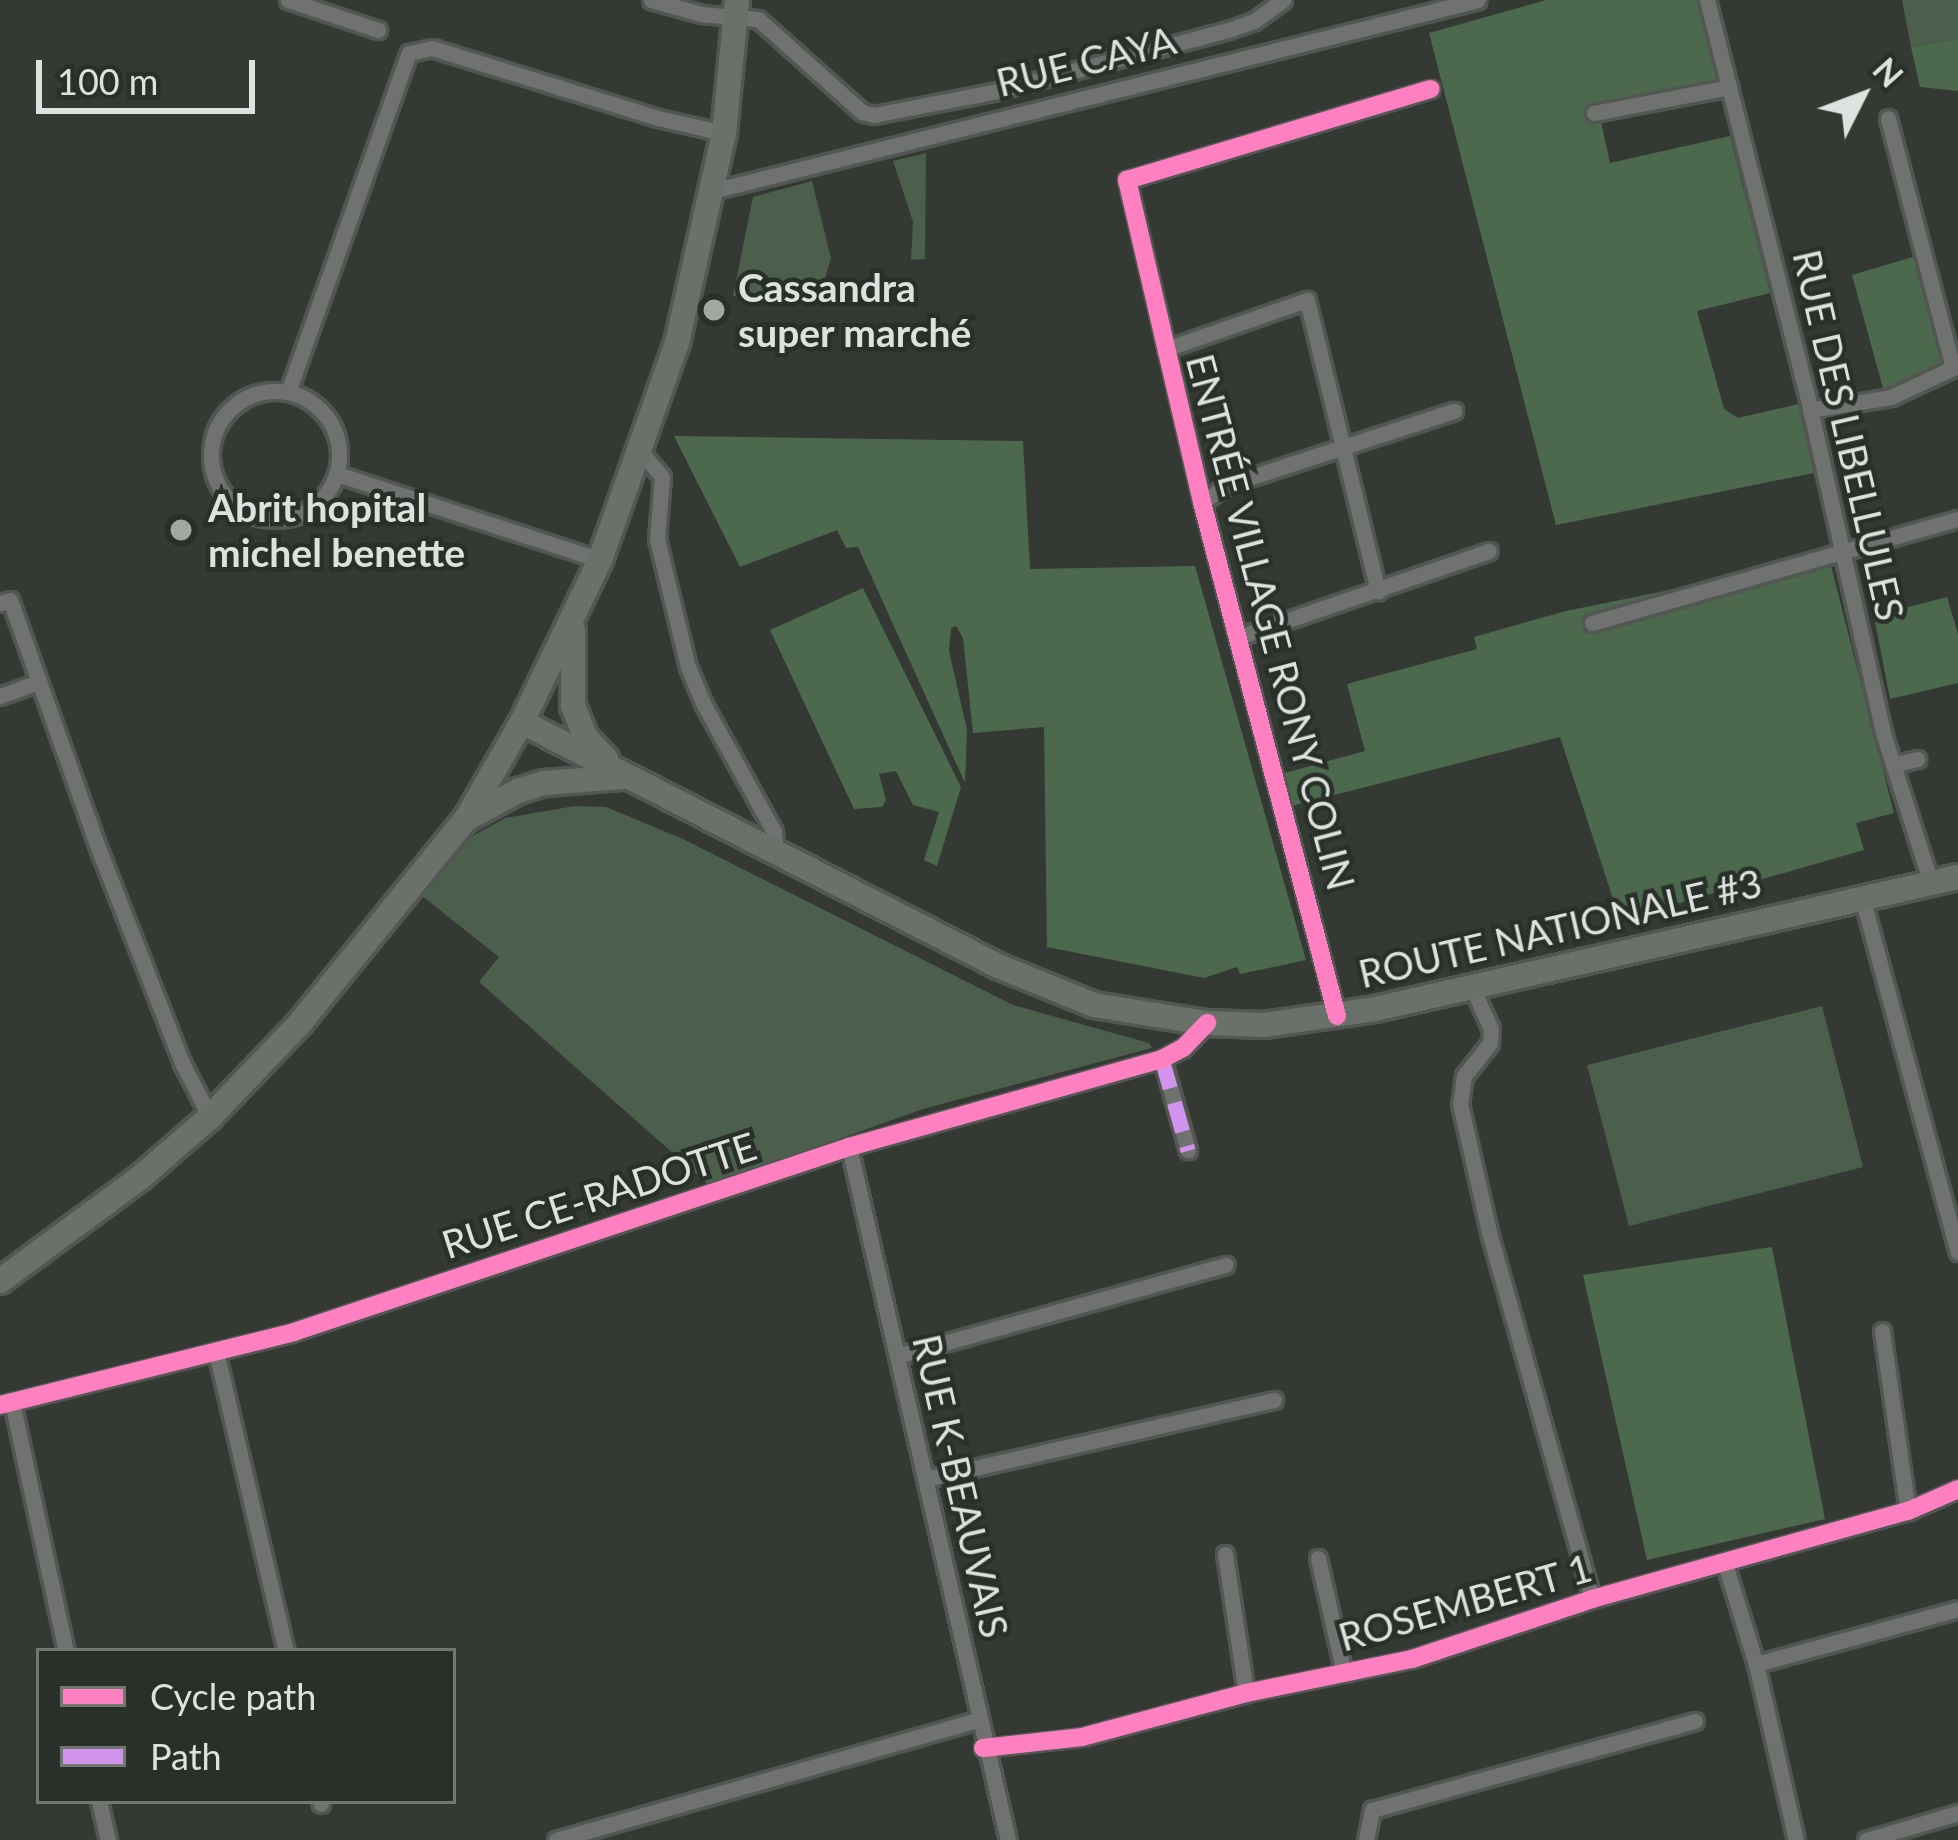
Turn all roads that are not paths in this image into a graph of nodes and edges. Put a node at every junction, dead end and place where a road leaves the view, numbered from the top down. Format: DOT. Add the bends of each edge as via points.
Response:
graph roads {
  1 [pos="288,0"];
  2 [pos="651,0"];
  3 [pos="1283,0"];
  4 [pos="1478,0"];
  5 [pos="1707,0"];
  6 [pos="737,9"];
  7 [pos="378,30"];
  8 [pos="1730,87"];
  9 [pos="1431,89"];
  10 [pos="1594,113"];
  11 [pos="1888,118"];
  12 [pos="724,133"];
  13 [pos="712,191"];
  14 [pos="1166,350"];
  15 [pos="288,392"];
  16 [pos="1810,410"];
  17 [pos="1454,411"];
  18 [pos="1344,450"];
  19 [pos="642,453"];
  20 [pos="337,474"];
  21 [pos="1202,502"];
  22 [pos="1958,519"];
  23 [pos="1489,551"];
  24 [pos="1840,552"];
  25 [pos="599,560"];
  26 [pos="1378,591"];
  27 [pos="0,603"];
  28 [pos="1592,622"];
  29 [pos="573,624"];
  30 [pos="1241,636"];
  31 [pos="38,682"];
  32 [pos="0,696"];
  33 [pos="523,722"];
  34 [pos="1917,759"];
  35 [pos="1896,764"];
  36 [pos="625,777"];
  37 [pos="466,820"];
  38 [pos="776,854"];
  39 [pos="1958,877"];
  40 [pos="1931,883"];
  41 [pos="1862,897"];
  42 [pos="1472,987"];
  43 [pos="1337,1016"];
  44 [pos="1207,1023"];
  45 [pos="1162,1059"];
  46 [pos="210,1117"];
  47 [pos="1188,1150"];
  48 [pos="851,1160"];
  49 [pos="1958,1252"];
  50 [pos="1226,1265"];
  51 [pos="0,1281"];
  52 [pos="1882,1331"];
  53 [pos="216,1351"];
  54 [pos="897,1356"];
  55 [pos="1274,1400"];
  56 [pos="6,1404"];
  57 [pos="926,1479"];
  58 [pos="1958,1489"];
  59 [pos="1908,1511"];
  60 [pos="1225,1554"];
  61 [pos="1318,1558"];
  62 [pos="1725,1564"];
  63 [pos="1592,1599"];
  64 [pos="1958,1609"];
  65 [pos="65,1648"];
  66 [pos="285,1648"];
  67 [pos="1756,1664"];
  68 [pos="1344,1672"];
  69 [pos="1246,1693"];
  70 [pos="976,1720"];
  71 [pos="1695,1721"];
  72 [pos="983,1748"];
  73 [pos="100,1804"];
  74 [pos="1958,1813"];
  75 [pos="1899,1835"];
  76 [pos="108,1840"];
  77 [pos="556,1840"];
  78 [pos="1008,1840"];
  79 [pos="1366,1840"];
  80 [pos="1796,1840"];
  81 [pos="1866,1840"];
  1 -- 7 [label="street"];
  2 -- 6 [label="street"];
  3 -- 6 [label="street" via="1228,30 874,115 769,26"];
  4 -- 13 [label="street, RUE CAYA"];
  5 -- 8 [label="street, RUE DES LIBELLULES"];
  6 -- 12 [label="main road"];
  8 -- 10 [label="street"];
  8 -- 16 [label="street, RUE DES LIBELLULES"];
  9 -- 14 [label="street, ENTRÉE VILLAGE RONY COLIN" via="1130,177"];
  11 -- 16 [label="street" via="1953,368 1891,398"];
  12 -- 13 [label="main road"];
  12 -- 15 [label="street" via="432,48 410,53"];
  13 -- 19 [label="main road"];
  14 -- 18 [label="street" via="1306,300"];
  14 -- 21 [label="street, ENTRÉE VILLAGE RONY COLIN"];
  15 -- 20 [label="street" via="324,414 340,453"];
  15 -- 20 [label="street" via="246,397 216,427 210,447 219,489 252,516 273,520 313,508"];
  16 -- 24 [label="street, RUE DES LIBELLULES"];
  17 -- 18 [label="street"];
  18 -- 21 [label="street" via="1227,484"];
  18 -- 26 [label="street"];
  19 -- 25 [label="main road"];
  19 -- 38 [label="street" via="662,477 656,539 688,667 774,832"];
  20 -- 25 [label="street"];
  21 -- 30 [label="street, ENTRÉE VILLAGE RONY COLIN"];
  22 -- 24 [label="street"];
  23 -- 26 [label="street"];
  24 -- 28 [label="street"];
  24 -- 35 [label="street, RUE DES LIBELLULES"];
  25 -- 29 [label="main road"];
  26 -- 30 [label="street"];
  27 -- 31 [label="street" via="10,600"];
  29 -- 33 [label="main road"];
  29 -- 36 [label="main road" via="578,723"];
  30 -- 43 [label="street, ENTRÉE VILLAGE RONY COLIN"];
  31 -- 32 [label="street"];
  31 -- 46 [label="street" via="182,1063"];
  33 -- 36 [label="main road, ROUTE NATIONALE #3"];
  33 -- 37 [label="main road"];
  34 -- 35 [label="street"];
  35 -- 40 [label="street, RUE DES LIBELLULES"];
  36 -- 37 [label="main road" via="545,783"];
  36 -- 38 [label="main road, ROUTE NATIONALE #3"];
  37 -- 46 [label="main road" via="300,1024"];
  38 -- 44 [label="main road, ROUTE NATIONALE #3" via="1046,987 1094,1005"];
  39 -- 40 [label="main road, ROUTE NATIONALE #3"];
  40 -- 41 [label="main road, ROUTE NATIONALE #3"];
  41 -- 42 [label="main road, ROUTE NATIONALE #3"];
  41 -- 49 [label="street"];
  42 -- 43 [label="main road, ROUTE NATIONALE #3"];
  42 -- 63 [label="street" via="1491,1029 1459,1087 1460,1104"];
  43 -- 44 [label="main road, ROUTE NATIONALE #3"];
  44 -- 45 [label="street, RUE CE-RADOTTE"];
  45 -- 47 [label="street"];
  45 -- 48 [label="street, RUE CE-RADOTTE"];
  46 -- 51 [label="main road"];
  48 -- 53 [label="street, RUE CE-RADOTTE"];
  48 -- 54 [label="street, RUE K-BEAUVAIS"];
  50 -- 54 [label="street"];
  52 -- 59 [label="street"];
  53 -- 56 [label="street, RUE CE-RADOTTE"];
  53 -- 66 [label="street"];
  54 -- 57 [label="street, RUE K-BEAUVAIS"];
  55 -- 57 [label="street"];
  56 -- 65 [label="street"];
  57 -- 70 [label="street, RUE K-BEAUVAIS"];
  58 -- 59 [label="street, ROSEMBERT 1"];
  59 -- 62 [label="street, ROSEMBERT 1"];
  60 -- 69 [label="street"];
  61 -- 68 [label="street"];
  62 -- 63 [label="street, ROSEMBERT 1"];
  62 -- 67 [label="street"];
  63 -- 68 [label="street, ROSEMBERT 1" via="1514,1630"];
  64 -- 67 [label="street"];
  67 -- 80 [label="street"];
  68 -- 69 [label="street, ROSEMBERT 1"];
  69 -- 72 [label="street, ROSEMBERT 1" via="1082,1737"];
  70 -- 72 [label="street, RUE K-BEAUVAIS"];
  70 -- 77 [label="street"];
  71 -- 79 [label="street" via="1372,1810"];
  72 -- 78 [label="street, RUE K-BEAUVAIS"];
  73 -- 76 [label="street"];
  74 -- 75 [label="street"];
  75 -- 81 [label="street"];
}
